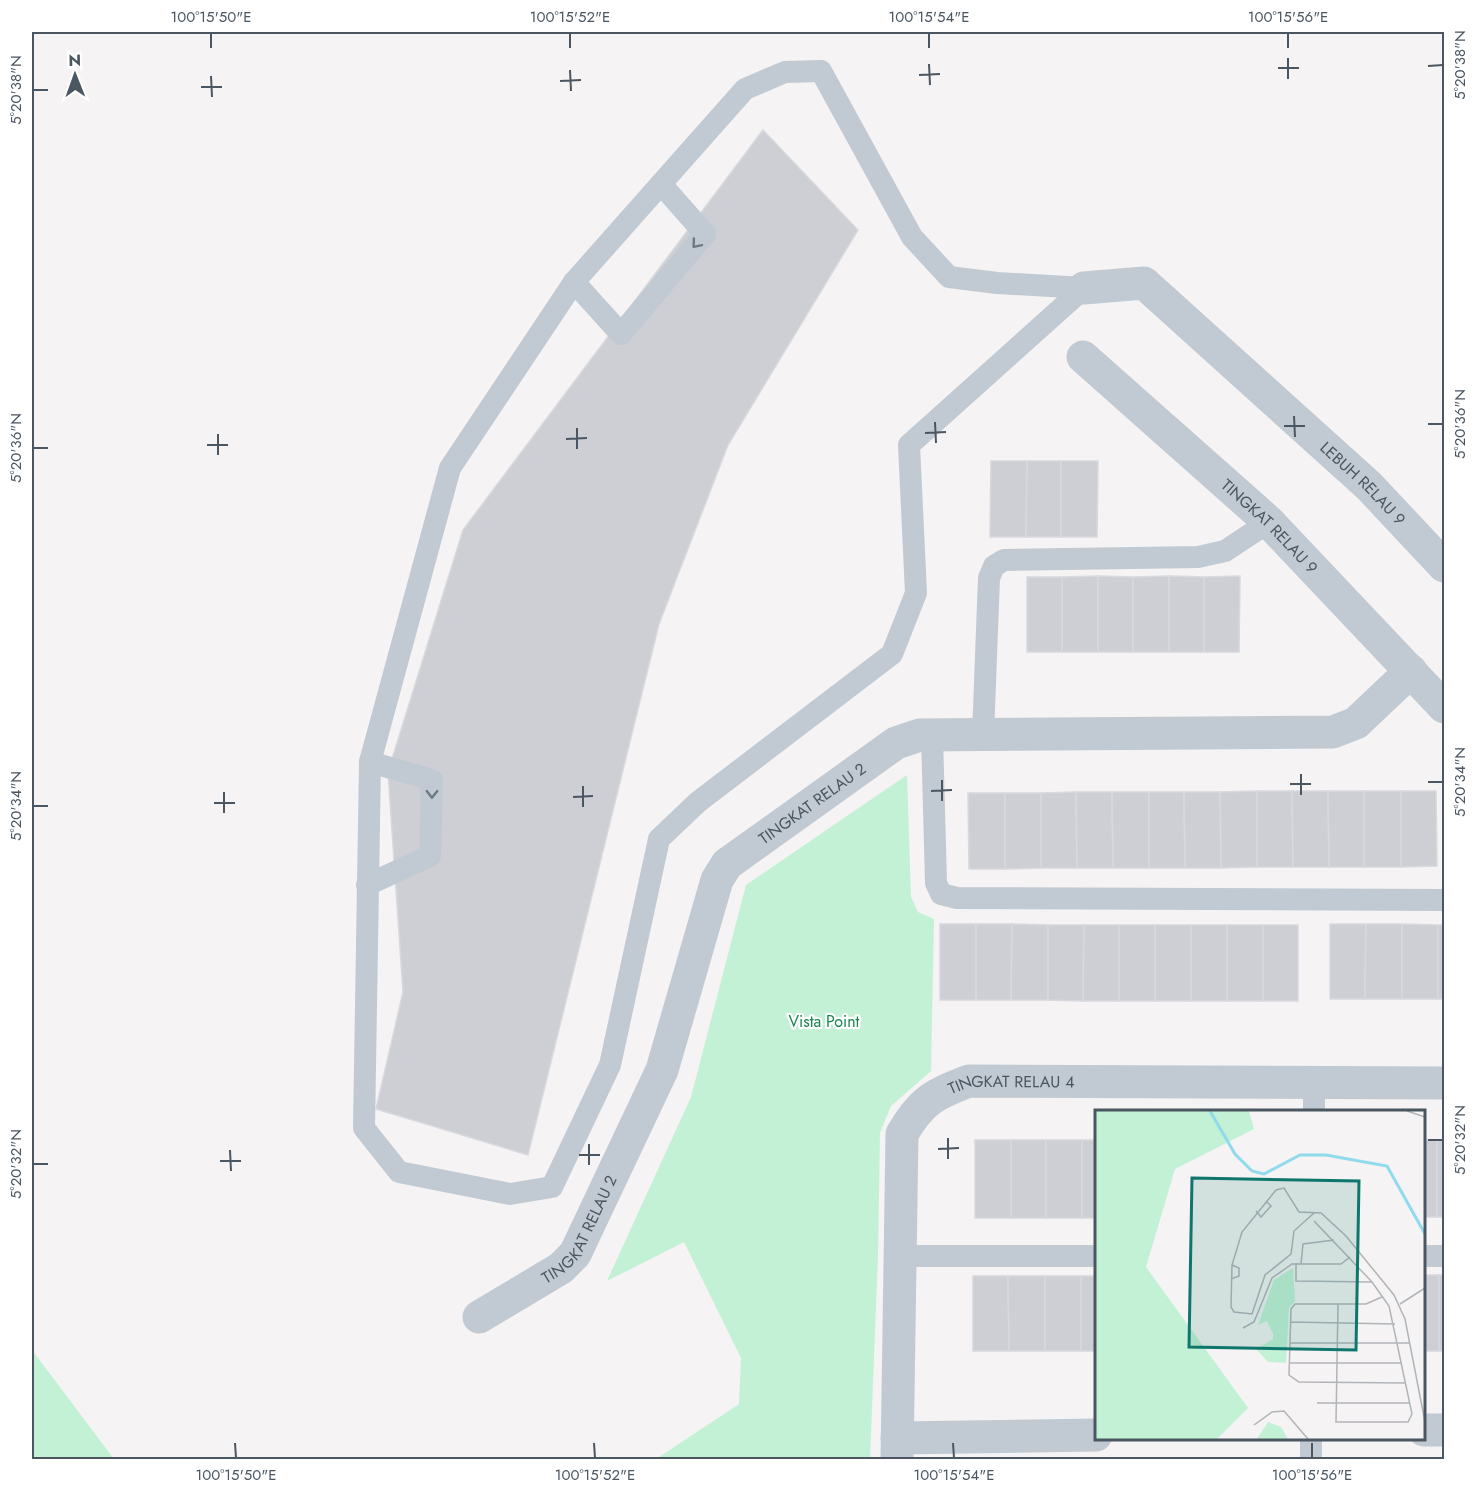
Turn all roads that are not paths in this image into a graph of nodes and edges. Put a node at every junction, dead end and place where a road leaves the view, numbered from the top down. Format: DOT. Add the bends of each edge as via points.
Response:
graph roads {
  1 [pos="661,184"];
  2 [pos="574,282"];
  3 [pos="1084,288"];
  4 [pos="1083,357"];
  5 [pos="1269,522"];
  6 [pos="1444,566"];
  7 [pos="1412,671"];
  8 [pos="1444,707"];
  9 [pos="933,735"];
  10 [pos="983,735"];
  11 [pos="369,762"];
  12 [pos="367,885"];
  13 [pos="1444,900"];
  14 [pos="1444,1083"];
  15 [pos="1314,1097"];
  16 [pos="900,1256"];
  17 [pos="1095,1256"];
  18 [pos="1425,1256"];
  19 [pos="1444,1256"];
  20 [pos="479,1317"];
  21 [pos="1425,1430"];
  22 [pos="1444,1430"];
  23 [pos="1095,1435"];
  24 [pos="1311,1440"];
  25 [pos="897,1449"];
  26 [pos="1311,1460"];
  1 -- 2 [label="lane"];
  1 -- 2 [label="lane, one-way" via="705,234 621,334"];
  1 -- 3 [label="lane" via="745,89 785,72 821,71 912,237 949,277"];
  2 -- 11 [label="lane" via="450,468"];
  3 -- 6 [label="street, LEBUH RELAU 9" via="1144,283 1370,486"];
  3 -- 12 [label="lane" via="909,445 916,593 892,654 698,802 659,839 610,1065 552,1187 510,1194 399,1172 364,1128"];
  4 -- 5 [label="street, TINGKAT RELAU 9"];
  5 -- 7 [label="street, TINGKAT RELAU 9"];
  5 -- 10 [label="lane" via="1225,551 1198,557 1004,560 993,566 988,578"];
  7 -- 8 [label="street, TINGKAT RELAU 9"];
  7 -- 10 [label="street, TINGKAT RELAU 2" via="1356,723 1333,732"];
  9 -- 10 [label="street, TINGKAT RELAU 2"];
  9 -- 13 [label="lane" via="936,883 941,894 969,898"];
  9 -- 20 [label="street, TINGKAT RELAU 2" via="896,743 727,864 717,880 662,1070 575,1254 561,1268"];
  11 -- 12 [label="lane"];
  11 -- 12 [label="lane, one-way" via="432,780 430,856"];
  14 -- 15 [label="street, TINGKAT RELAU 4"];
  15 -- 16 [label="street, TINGKAT RELAU 4" via="969,1081 934,1094 916,1110 902,1134"];
  16 -- 17 [label="lane"];
  16 -- 25 [label="street, TINGKAT RELAU 4"];
  18 -- 19 [label="lane"];
  21 -- 22 [label="street"];
  23 -- 25 [label="street"];
  24 -- 26 [label="lane"];
}
